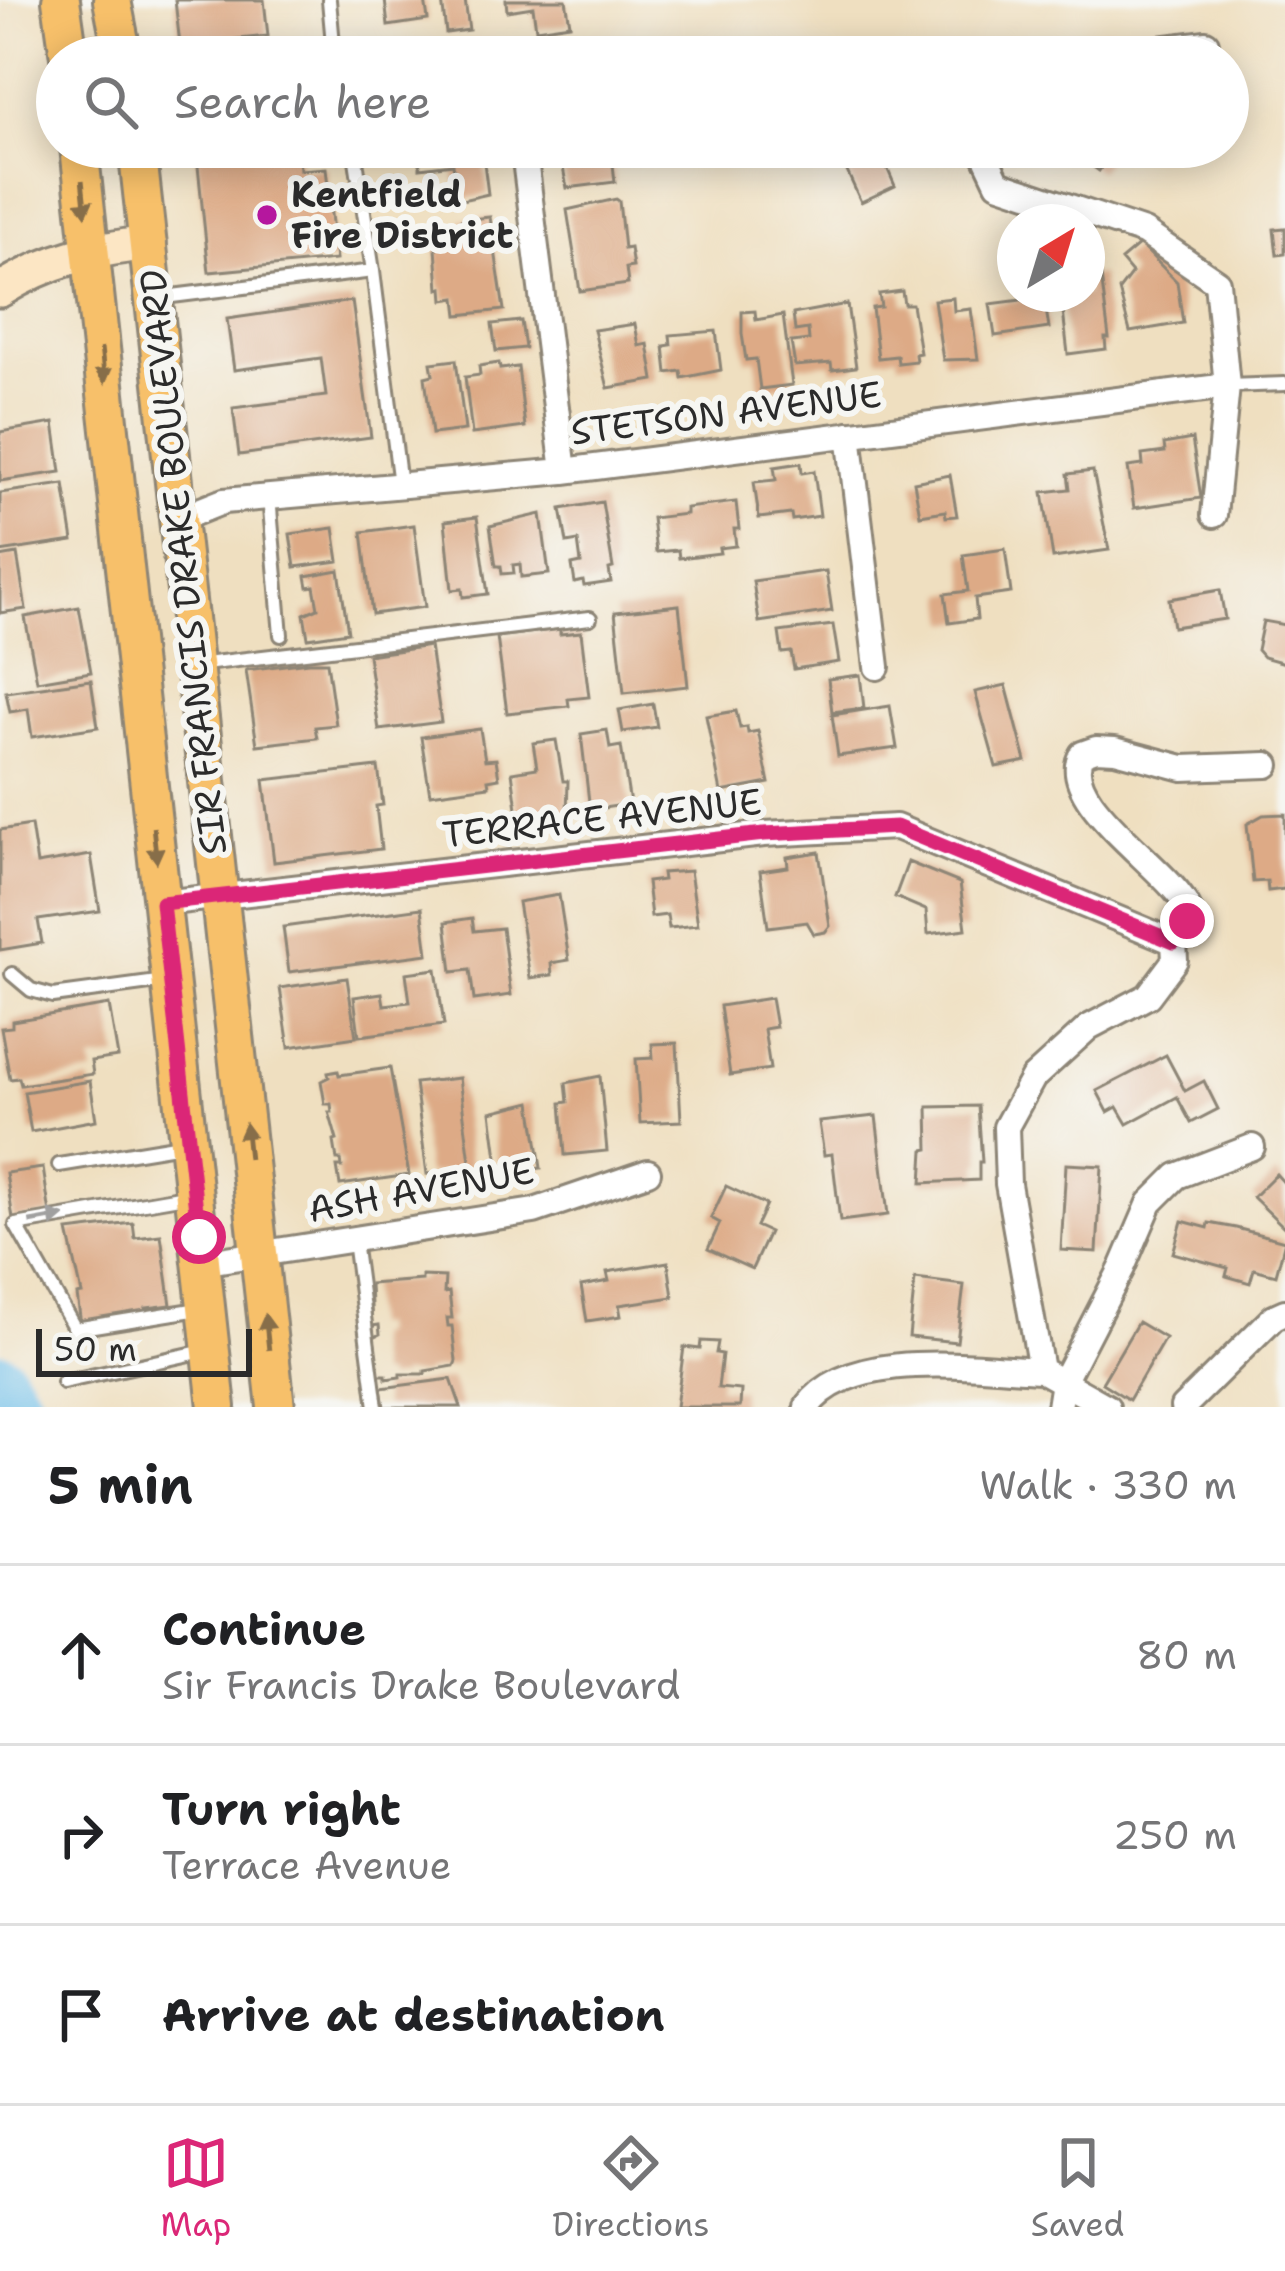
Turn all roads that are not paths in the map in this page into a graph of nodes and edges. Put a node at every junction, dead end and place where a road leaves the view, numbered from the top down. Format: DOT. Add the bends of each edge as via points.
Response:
graph roads {
  1 [pos="62,0"];
  2 [pos="112,0"];
  3 [pos="329,0"];
  4 [pos="66,36"];
  5 [pos="119,36"];
  6 [pos="332,36"];
  7 [pos="81,168"];
  8 [pos="139,168"];
  9 [pos="357,168"];
  10 [pos="526,168"];
  11 [pos="991,168"];
  12 [pos="148,242"];
  13 [pos="90,250"];
  14 [pos="373,271"];
  15 [pos="0,290"];
  16 [pos="154,298"];
  17 [pos="1285,384"];
  18 [pos="1227,386"];
  19 [pos="849,434"];
  20 [pos="564,470"];
  21 [pos="400,485"];
  22 [pos="269,496"];
  23 [pos="1214,515"];
  24 [pos="179,519"];
  25 [pos="590,618"];
  26 [pos="281,635"];
  27 [pos="195,665"];
  28 [pos="877,667"];
  29 [pos="1267,765"];
  30 [pos="220,898"];
  31 [pos="162,903"];
  32 [pos="1174,942"];
  33 [pos="12,974"];
  34 [pos="170,980"];
  35 [pos="188,1143"];
  36 [pos="1252,1147"];
  37 [pos="59,1166"];
  38 [pos="648,1172"];
  39 [pos="194,1194"];
  40 [pos="354,1241"];
  41 [pos="259,1257"];
  42 [pos="202,1263"];
  43 [pos="206,1307"];
  44 [pos="1285,1312"];
  45 [pos="211,1349"];
  46 [pos="62,1382"];
  47 [pos="1054,1386"];
  48 [pos="218,1407"];
  49 [pos="276,1407"];
  50 [pos="376,1407"];
  51 [pos="807,1407"];
  52 [pos="1107,1407"];
  53 [pos="1183,1407"];
  1 -- 4 [label="main road"];
  2 -- 5 [label="main road"];
  3 -- 6 [label="lane"];
  7 -- 13 [label="main road, SIR FRANCIS DRAKE BOULEVARD, one-way"];
  8 -- 12 [label="main road, SIR FRANCIS DRAKE BOULEVARD"];
  9 -- 14 [label="lane"];
  10 -- 20 [label="street"];
  11 -- 18 [label="street" via="998,183 1144,232 1217,282"];
  12 -- 13 [label="main road"];
  12 -- 16 [label="main road, SIR FRANCIS DRAKE BOULEVARD"];
  13 -- 15 [label="main road"];
  13 -- 31 [label="main road, SIR FRANCIS DRAKE BOULEVARD, one-way"];
  14 -- 16 [label="lane"];
  14 -- 21 [label="lane"];
  16 -- 24 [label="main road, SIR FRANCIS DRAKE BOULEVARD"];
  17 -- 18 [label="lane, STETSON AVENUE"];
  18 -- 19 [label="street, STETSON AVENUE"];
  18 -- 23 [label="street"];
  19 -- 20 [label="street, STETSON AVENUE"];
  19 -- 28 [label="street"];
  20 -- 21 [label="street, STETSON AVENUE"];
  21 -- 22 [label="street, STETSON AVENUE"];
  22 -- 24 [label="street, STETSON AVENUE" via="224,501"];
  22 -- 26 [label="lane"];
  24 -- 27 [label="main road, SIR FRANCIS DRAKE BOULEVARD"];
  25 -- 27 [label="lane"];
  27 -- 30 [label="main road, SIR FRANCIS DRAKE BOULEVARD"];
  29 -- 32 [label="street" via="1183,768 1096,749 1075,764 1084,792 1185,901 1187,921"];
  30 -- 31 [label="street, TERRACE AVENUE"];
  30 -- 32 [label="street, TERRACE AVENUE" via="764,834 896,827"];
  41 -- 30 [label="main road, SIR FRANCIS DRAKE BOULEVARD, one-way"];
  31 -- 34 [label="main road, SIR FRANCIS DRAKE BOULEVARD"];
  32 -- 47 [label="street" via="1174,961 1148,996 1089,1027 1060,1053 1033,1078 1006,1127 1008,1184"];
  33 -- 34 [label="lane" via="53,995"];
  34 -- 35 [label="main road, SIR FRANCIS DRAKE BOULEVARD"];
  35 -- 37 [label="lane"];
  35 -- 39 [label="main road, SIR FRANCIS DRAKE BOULEVARD"];
  36 -- 47 [label="street" via="1177,1176 1150,1203"];
  38 -- 40 [label="street, ASH AVENUE" via="534,1211"];
  39 -- 42 [label="main road, SIR FRANCIS DRAKE BOULEVARD"];
  43 -- 39 [label="lane, one-way" via="75,1329 16,1225"];
  40 -- 41 [label="street, ASH AVENUE"];
  40 -- 50 [label="lane"];
  41 -- 42 [label="street, ASH AVENUE"];
  49 -- 41 [label="main road, SIR FRANCIS DRAKE BOULEVARD, one-way"];
  42 -- 43 [label="main road, SIR FRANCIS DRAKE BOULEVARD"];
  43 -- 45 [label="main road, SIR FRANCIS DRAKE BOULEVARD"];
  44 -- 53 [label="street"];
  45 -- 46 [label="lane"];
  45 -- 48 [label="main road, SIR FRANCIS DRAKE BOULEVARD"];
  47 -- 51 [label="street" via="936,1365 872,1369 819,1390"];
  47 -- 52 [label="street"];
}
